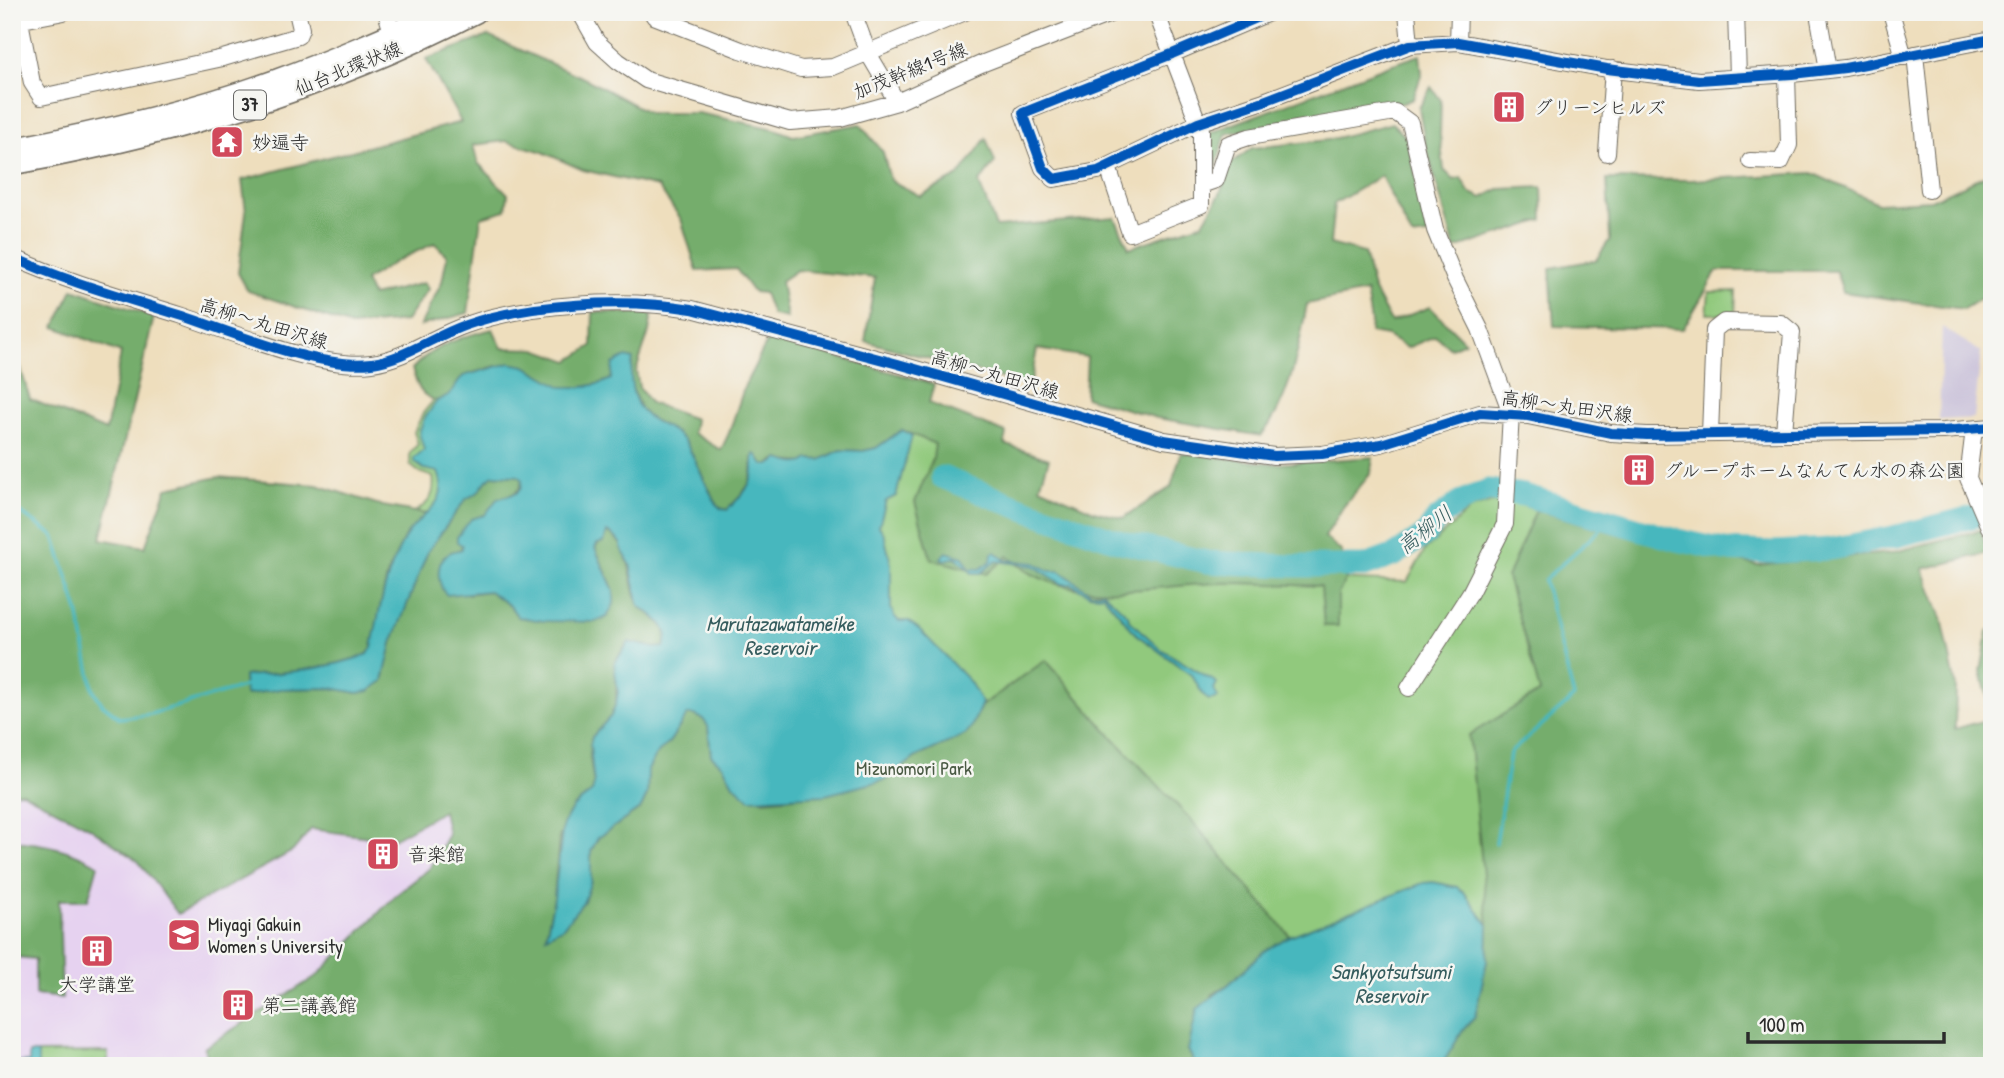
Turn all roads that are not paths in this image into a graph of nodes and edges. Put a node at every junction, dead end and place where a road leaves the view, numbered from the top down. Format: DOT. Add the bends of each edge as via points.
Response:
graph roads {
  1 [pos="64,12"];
  2 [pos="297,12"];
  3 [pos="386,12"];
  4 [pos="441,12"];
  5 [pos="476,12"];
  6 [pos="580,12"];
  7 [pos="652,12"];
  8 [pos="853,12"];
  9 [pos="965,12"];
  10 [pos="1115,12"];
  11 [pos="1156,12"];
  12 [pos="1270,12"];
  13 [pos="1407,12"];
  14 [pos="1459,12"];
  15 [pos="1736,12"];
  16 [pos="1891,12"];
  17 [pos="1818,13"];
  18 [pos="16,22"];
  19 [pos="1992,39"];
  20 [pos="395,42"];
  21 [pos="1458,42"];
  22 [pos="1410,45"];
  23 [pos="868,52"];
  24 [pos="1172,54"];
  25 [pos="1910,55"];
  26 [pos="1613,69"];
  27 [pos="1828,70"];
  28 [pos="1787,75"];
  29 [pos="1738,77"];
  30 [pos="897,102"];
  31 [pos="1198,123"];
  32 [pos="12,149"];
  33 [pos="1607,153"];
  34 [pos="1749,161"];
  35 [pos="12,164"];
  36 [pos="1108,167"];
  37 [pos="1201,185"];
  38 [pos="1929,190"];
  39 [pos="12,257"];
  40 [pos="1511,414"];
  41 [pos="1992,427"];
  42 [pos="1974,429"];
  43 [pos="1784,433"];
  44 [pos="1710,434"];
  45 [pos="1989,527"];
  46 [pos="1409,688"];
  1 -- 18 [label="street"];
  2 -- 18 [label="street" via="298,36 223,58 41,97 32,83"];
  3 -- 20 [label="street"];
  4 -- 20 [label="main road, 仙台北環状線 / 37"];
  5 -- 20 [label="main road, 仙台北環状線 / 37"];
  6 -- 30 [label="street, 加茂幹線1号線" via="597,42 646,80 790,122 840,118"];
  7 -- 23 [label="street" via="801,69 833,67"];
  8 -- 23 [label="street"];
  9 -- 23 [label="street"];
  10 -- 30 [label="street, 加茂幹線1号線"];
  11 -- 24 [label="street"];
  12 -- 24 [label="street"];
  13 -- 22 [label="street"];
  14 -- 21 [label="street"];
  15 -- 29 [label="street"];
  16 -- 25 [label="street"];
  17 -- 27 [label="street"];
  19 -- 25 [label="street"];
  20 -- 32 [label="main road, 仙台北環状線 / 37" via="130,124"];
  20 -- 35 [label="main road, 仙台北環状線 / 37" via="303,88 217,116"];
  21 -- 22 [label="street"];
  21 -- 26 [label="street"];
  22 -- 31 [label="street"];
  23 -- 30 [label="street"];
  24 -- 31 [label="street"];
  24 -- 36 [label="street" via="1023,113 1043,169 1054,179"];
  25 -- 27 [label="street"];
  25 -- 38 [label="street"];
  26 -- 29 [label="street" via="1699,79"];
  26 -- 33 [label="street"];
  27 -- 28 [label="street"];
  28 -- 29 [label="street"];
  28 -- 34 [label="street" via="1789,145 1781,162"];
  31 -- 36 [label="street"];
  31 -- 37 [label="street"];
  36 -- 37 [label="street" via="1130,233 1201,205"];
  37 -- 40 [label="street" via="1216,180 1228,144 1249,137 1395,112 1410,123 1435,230 1480,329"];
  39 -- 40 [label="street, 高柳～丸田沢線" via="335,363 374,363 403,355 449,331 498,316 598,303 638,303 692,309 1164,440 1274,456 1381,444 1480,414"];
  40 -- 44 [label="street, 高柳～丸田沢線" via="1611,433"];
  40 -- 46 [label="street" via="1505,524 1471,593"];
  41 -- 42 [label="street, 高柳～丸田沢線"];
  42 -- 43 [label="street, 高柳～丸田沢線"];
  42 -- 45 [label="street" via="1968,478"];
  43 -- 44 [label="street, 高柳～丸田沢線"];
  43 -- 44 [label="street" via="1792,332 1781,323 1724,322 1714,330"];
}
